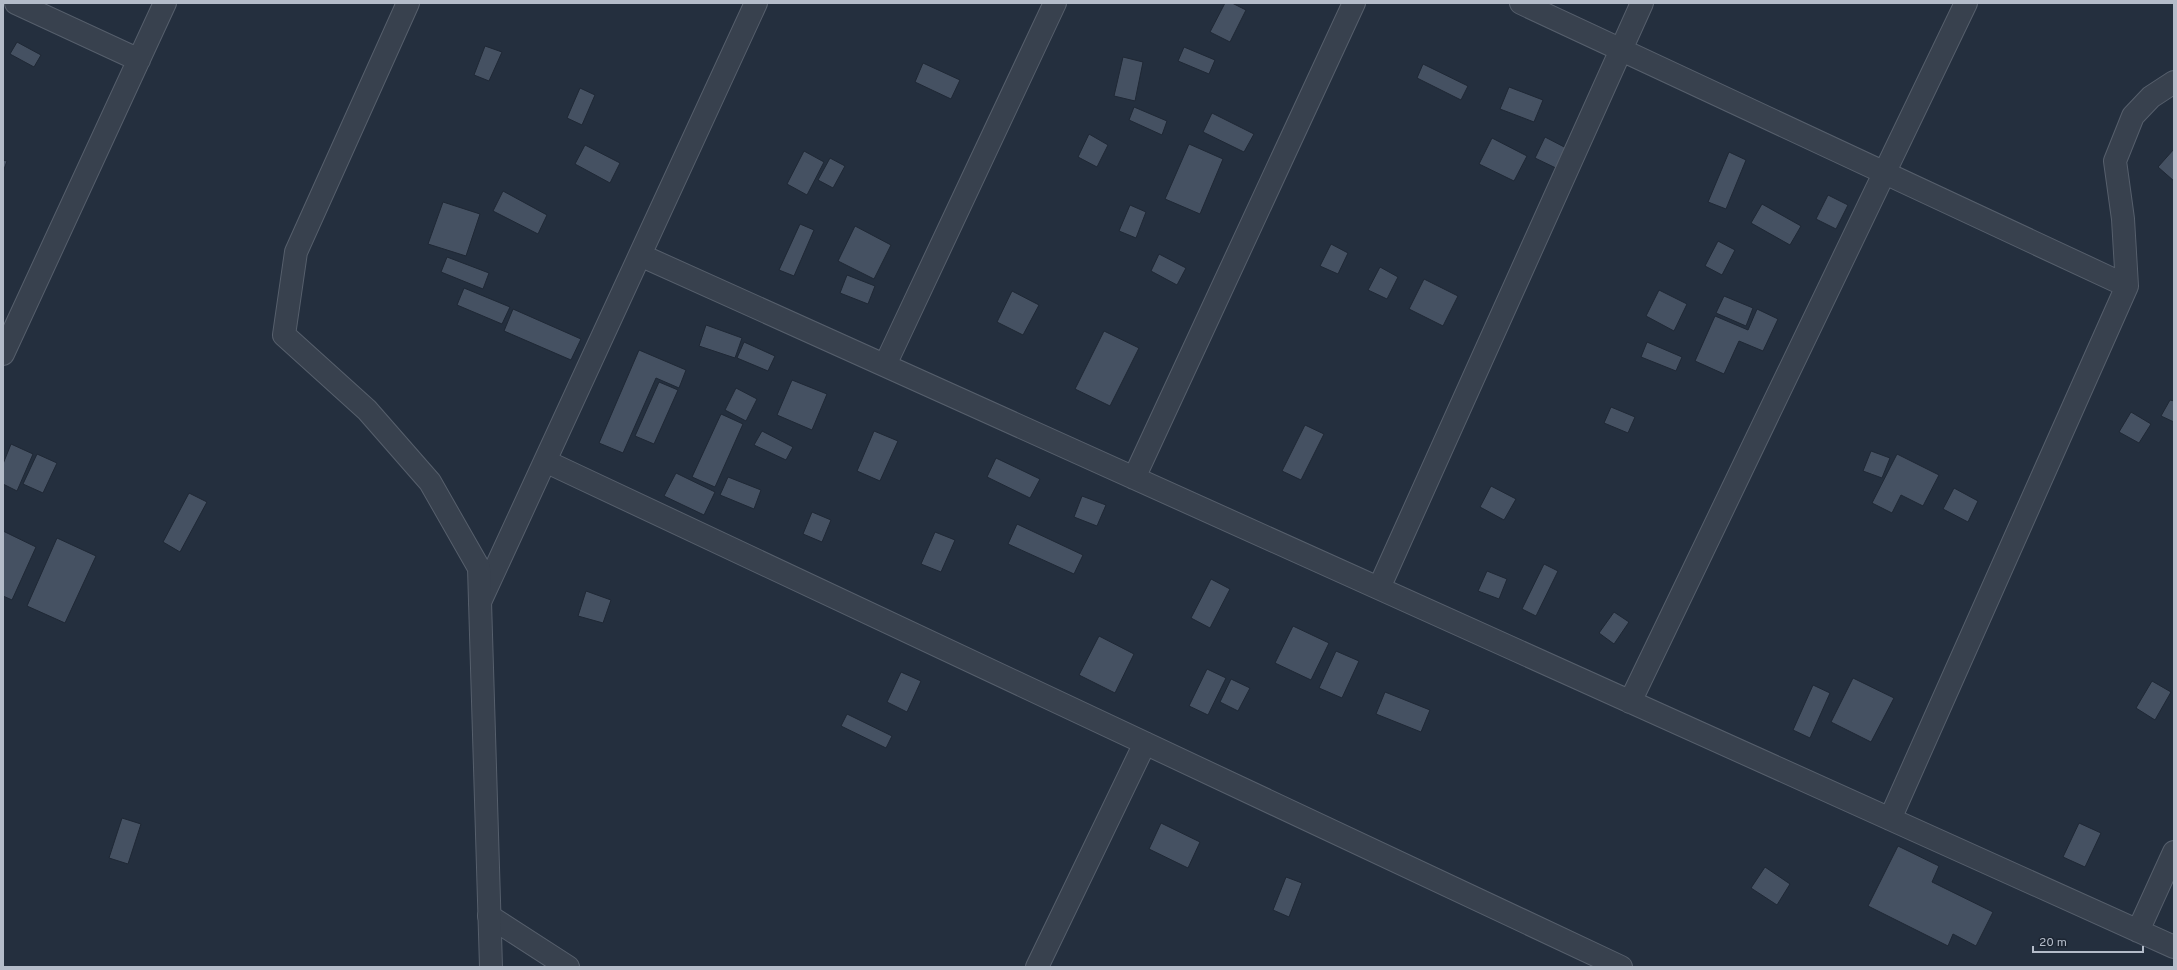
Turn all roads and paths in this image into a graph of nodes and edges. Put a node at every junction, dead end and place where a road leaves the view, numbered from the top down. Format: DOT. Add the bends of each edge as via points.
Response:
graph roads {
  1 [pos="16,3"];
  2 [pos="165,3"];
  3 [pos="408,3"];
  4 [pos="756,3"];
  5 [pos="1055,3"];
  6 [pos="1354,3"];
  7 [pos="1521,3"];
  8 [pos="1642,3"];
  9 [pos="1966,3"];
  10 [pos="1621,50"];
  11 [pos="138,60"];
  12 [pos="2174,82"];
  13 [pos="1885,172"];
  14 [pos="640,255"];
  15 [pos="2127,286"];
  16 [pos="3,354"];
  17 [pos="885,365"];
  18 [pos="545,461"];
  19 [pos="1134,478"];
  20 [pos="1379,588"];
  21 [pos="480,602"];
  22 [pos="1630,702"];
  23 [pos="1144,743"];
  24 [pos="1890,820"];
  25 [pos="2174,852"];
  26 [pos="489,916"];
  27 [pos="2138,931"];
  28 [pos="2174,947"];
  29 [pos="491,967"];
  30 [pos="568,967"];
  31 [pos="1037,967"];
  32 [pos="1621,967"];
  1 -- 11 [label="street"];
  2 -- 11 [label="street"];
  3 -- 21 [label="street" via="296,252 284,335 367,410 430,482 479,568"];
  4 -- 14 [label="street"];
  5 -- 17 [label="street"];
  6 -- 19 [label="street"];
  7 -- 10 [label="street"];
  8 -- 10 [label="street"];
  9 -- 13 [label="street"];
  10 -- 13 [label="street"];
  10 -- 20 [label="street"];
  11 -- 16 [label="street"];
  12 -- 15 [label="street" via="2151,97 2133,116 2115,161 2124,219"];
  13 -- 15 [label="street"];
  13 -- 22 [label="street"];
  14 -- 17 [label="street"];
  14 -- 18 [label="street"];
  15 -- 24 [label="street"];
  17 -- 19 [label="street"];
  18 -- 21 [label="street"];
  18 -- 23 [label="street"];
  19 -- 20 [label="street"];
  20 -- 22 [label="street"];
  21 -- 26 [label="street"];
  22 -- 24 [label="street"];
  23 -- 31 [label="street"];
  23 -- 32 [label="street"];
  24 -- 27 [label="street"];
  25 -- 27 [label="street"];
  26 -- 29 [label="street"];
  26 -- 30 [label="street"];
  27 -- 28 [label="street"];
}
